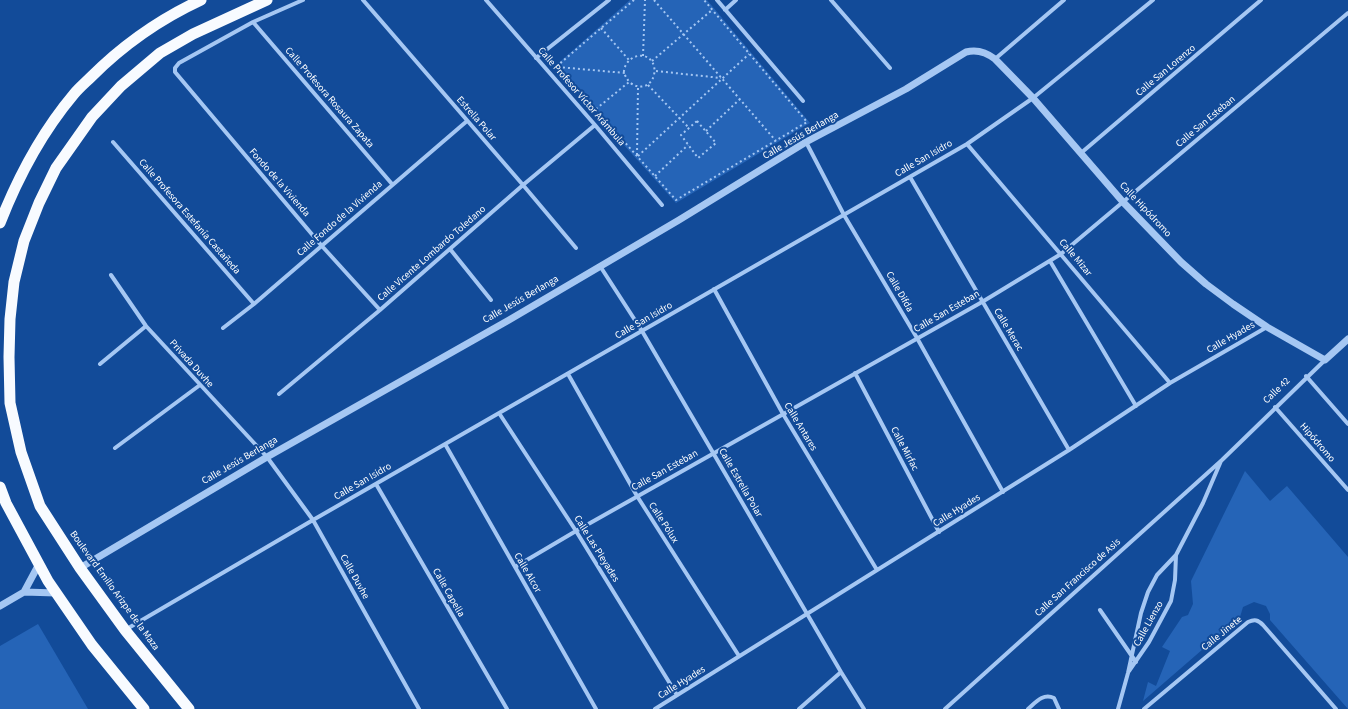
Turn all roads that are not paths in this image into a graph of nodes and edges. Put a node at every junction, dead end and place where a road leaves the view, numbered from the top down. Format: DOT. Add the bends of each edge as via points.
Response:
graph roads {
  1 [pos="201,0"];
  2 [pos="267,0"];
  3 [pos="303,0"];
  4 [pos="363,0"];
  5 [pos="486,0"];
  6 [pos="716,0"];
  7 [pos="736,0"];
  8 [pos="831,0"];
  9 [pos="1064,0"];
  10 [pos="1153,0"];
  11 [pos="1261,0"];
  12 [pos="606,1"];
  13 [pos="725,10"];
  14 [pos="1348,13"];
  15 [pos="253,22"];
  16 [pos="973,50"];
  17 [pos="536,58"];
  18 [pos="995,59"];
  19 [pos="890,68"];
  20 [pos="1033,98"];
  21 [pos="803,101"];
  22 [pos="467,121"];
  23 [pos="595,125"];
  24 [pos="113,142"];
  25 [pos="806,142"];
  26 [pos="967,144"];
  27 [pos="1081,153"];
  28 [pos="910,177"];
  29 [pos="392,184"];
  30 [pos="523,185"];
  31 [pos="1123,202"];
  32 [pos="662,204"];
  33 [pos="844,215"];
  34 [pos="0,223"];
  35 [pos="321,245"];
  36 [pos="576,248"];
  37 [pos="450,249"];
  38 [pos="1061,254"];
  39 [pos="1050,261"];
  40 [pos="600,266"];
  41 [pos="111,276"];
  42 [pos="714,289"];
  43 [pos="491,300"];
  44 [pos="982,302"];
  45 [pos="254,304"];
  46 [pos="380,310"];
  47 [pos="146,326"];
  48 [pos="1267,327"];
  49 [pos="223,328"];
  50 [pos="642,331"];
  51 [pos="917,338"];
  52 [pos="1348,339"];
  53 [pos="1325,360"];
  54 [pos="100,364"];
  55 [pos="856,373"];
  56 [pos="568,374"];
  57 [pos="1306,376"];
  58 [pos="1170,383"];
  59 [pos="200,385"];
  60 [pos="279,394"];
  61 [pos="1136,406"];
  62 [pos="1275,407"];
  63 [pos="499,413"];
  64 [pos="783,414"];
  65 [pos="1348,424"];
  66 [pos="444,444"];
  67 [pos="115,448"];
  68 [pos="1069,450"];
  69 [pos="713,453"];
  70 [pos="267,457"];
  71 [pos="1222,460"];
  72 [pos="376,484"];
  73 [pos="0,487"];
  74 [pos="1348,490"];
  75 [pos="1003,492"];
  76 [pos="637,496"];
  77 [pos="313,520"];
  78 [pos="576,531"];
  79 [pos="939,532"];
  80 [pos="1176,555"];
  81 [pos="39,564"];
  82 [pos="80,568"];
  83 [pos="515,568"];
  84 [pos="877,570"];
  85 [pos="24,592"];
  86 [pos="56,593"];
  87 [pos="0,606"];
  88 [pos="1100,610"];
  89 [pos="807,614"];
  90 [pos="125,630"];
  91 [pos="1131,655"];
  92 [pos="739,656"];
  93 [pos="1136,662"];
  94 [pos="841,672"];
  95 [pos="1128,673"];
  96 [pos="677,695"];
  97 [pos="144,709"];
  98 [pos="189,709"];
  99 [pos="419,709"];
  100 [pos="507,709"];
  101 [pos="596,709"];
  102 [pos="655,709"];
  103 [pos="799,709"];
  104 [pos="864,709"];
  105 [pos="945,709"];
  106 [pos="1028,709"];
  107 [pos="1059,709"];
  108 [pos="1118,709"];
  109 [pos="1144,709"];
  110 [pos="1336,709"];
  1 -- 34 [label="highway" via="146,31 106,62 75,93 45,133 11,195"];
  2 -- 82 [label="highway, Boulevard Emilio Arizpe de la Maza" via="193,34 160,53 121,86 92,117 56,168 24,241 14,282 10,319 10,404 21,452 40,506"];
  3 -- 15 [label="street"];
  4 -- 22 [label="street, Estrella Polar"];
  5 -- 17 [label="street, Calle Profesor Víctor Arámbula"];
  6 -- 13 [label="street"];
  7 -- 13 [label="street"];
  8 -- 19 [label="street"];
  9 -- 18 [label="street"];
  10 -- 20 [label="street, Calle San Isidro"];
  11 -- 27 [label="street, Calle San Lorenzo"];
  12 -- 17 [label="street"];
  13 -- 21 [label="street"];
  14 -- 31 [label="street, Calle San Esteban"];
  15 -- 29 [label="street, Calle Profesora Rosaura Zapata"];
  15 -- 35 [label="street, Fondo de la Vivienda" via="179,62 175,72"];
  16 -- 18 [label="street, Calle Hipódromo" via="981,51"];
  16 -- 25 [label="street, Calle Jesús Berlanga"];
  17 -- 23 [label="street, Calle Profesor Víctor Arámbula"];
  18 -- 20 [label="street, Calle Hipódromo"];
  20 -- 26 [label="street, Calle San Isidro"];
  20 -- 27 [label="street, Calle Hipódromo"];
  22 -- 29 [label="street, Calle Fondo de la Vivienda"];
  22 -- 30 [label="street, Estrella Polar"];
  23 -- 30 [label="street, Calle Vicente Lombardo Toledano"];
  23 -- 32 [label="street, Calle Profesor Víctor Arámbula"];
  24 -- 45 [label="street, Calle Profesora Estefanía Castañeda"];
  25 -- 33 [label="street, Calle Difda"];
  25 -- 40 [label="street, Calle Jesús Berlanga"];
  26 -- 28 [label="street, Calle San Isidro"];
  26 -- 38 [label="street, Calle Mizar"];
  27 -- 31 [label="street, Calle Hipódromo"];
  28 -- 33 [label="street, Calle San Isidro"];
  28 -- 44 [label="street, Calle Merac"];
  29 -- 35 [label="street, Calle Fondo de la Vivienda"];
  30 -- 36 [label="street, Estrella Polar"];
  30 -- 37 [label="street, Calle Vicente Lombardo Toledano"];
  31 -- 38 [label="street, Calle San Esteban"];
  31 -- 48 [label="street, Calle Hipódromo" via="1181,262 1212,288"];
  33 -- 42 [label="street, Calle San Isidro"];
  33 -- 51 [label="street, Calle Difda"];
  35 -- 45 [label="street, Calle Fondo de la Vivienda"];
  35 -- 46 [label="street, Fondo de la Vivienda"];
  37 -- 43 [label="street"];
  37 -- 46 [label="street, Calle Vicente Lombardo Toledano"];
  38 -- 39 [label="street, Calle San Esteban"];
  38 -- 58 [label="street, Calle Mizar"];
  39 -- 44 [label="street, Calle San Esteban"];
  39 -- 61 [label="street, Calle Mizar"];
  40 -- 50 [label="street, Calle Estrella Polar"];
  40 -- 70 [label="street, Calle Jesús Berlanga"];
  41 -- 47 [label="street, Privada Duvhe"];
  42 -- 50 [label="street, Calle San Isidro"];
  42 -- 64 [label="street, Calle Antares"];
  44 -- 51 [label="street, Calle San Esteban"];
  44 -- 68 [label="street, Calle Merac"];
  45 -- 49 [label="street, Calle Fondo de la Vivienda"];
  46 -- 60 [label="street, Calle Vicente Lombardo Toledano"];
  47 -- 54 [label="street"];
  47 -- 59 [label="street, Privada Duvhe"];
  48 -- 53 [label="street, Calle Hipódromo"];
  48 -- 58 [label="street, Calle Hyades"];
  50 -- 56 [label="street, Calle San Isidro"];
  50 -- 69 [label="street, Calle Estrella Polar"];
  51 -- 55 [label="street, Calle San Esteban"];
  51 -- 75 [label="street, Calle Difda"];
  52 -- 53 [label="street, Calle 42"];
  53 -- 57 [label="street, Calle 42"];
  55 -- 64 [label="street, Calle San Esteban"];
  55 -- 79 [label="street, Calle Mirfac"];
  56 -- 63 [label="street, Calle San Isidro"];
  56 -- 76 [label="street, Calle Pólux"];
  57 -- 62 [label="street, Calle 42"];
  57 -- 65 [label="street"];
  58 -- 61 [label="street, Calle Hyades"];
  59 -- 67 [label="street"];
  59 -- 70 [label="street, Privada Duvhe"];
  61 -- 68 [label="street, Calle Hyades"];
  62 -- 71 [label="street, Calle 42"];
  62 -- 74 [label="street, Hipódromo"];
  63 -- 66 [label="street, Calle San Isidro"];
  63 -- 78 [label="street, Calle Las Pleyades"];
  64 -- 69 [label="street, Calle San Esteban"];
  64 -- 84 [label="street, Calle Antares"];
  66 -- 72 [label="street, Calle San Isidro"];
  66 -- 83 [label="street, Calle Alcor"];
  68 -- 75 [label="street, Calle Hyades"];
  69 -- 76 [label="street, Calle San Esteban"];
  69 -- 89 [label="street, Calle Estrella Polar"];
  70 -- 77 [label="street, Calle Duvhe"];
  70 -- 82 [label="street, Calle Jesús Berlanga"];
  71 -- 80 [label="street, Calle Lienzo"];
  71 -- 105 [label="street, Calle San Francisco de Asis"];
  72 -- 77 [label="street, Calle San Isidro"];
  72 -- 100 [label="street, Calle Capella"];
  73 -- 81 [label="highway"];
  75 -- 79 [label="street, Calle Hyades"];
  76 -- 78 [label="street, Calle San Esteban"];
  76 -- 92 [label="street, Calle Pólux"];
  77 -- 90 [label="street, Calle San Isidro"];
  77 -- 99 [label="street, Calle Duvhe"];
  78 -- 83 [label="street, Calle San Esteban"];
  78 -- 96 [label="street, Calle Las Pleyades"];
  79 -- 84 [label="street, Calle Hyades"];
  80 -- 91 [label="street, Calle Lienzo" via="1157,575 1148,592"];
  80 -- 93 [label="street, Calle Lienzo" via="1171,601"];
  81 -- 85 [label="street"];
  81 -- 86 [label="highway"];
  82 -- 90 [label="highway, Boulevard Emilio Arizpe de la Maza"];
  83 -- 101 [label="street, Calle Alcor"];
  84 -- 89 [label="street, Calle Hyades"];
  85 -- 86 [label="street"];
  85 -- 87 [label="street"];
  86 -- 97 [label="highway" via="92,645"];
  88 -- 91 [label="street"];
  89 -- 92 [label="street, Calle Hyades"];
  89 -- 94 [label="street, Calle Estrella Polar"];
  90 -- 98 [label="highway, Boulevard Emilio Arizpe de la Maza"];
  91 -- 93 [label="street"];
  91 -- 95 [label="street, Calle Lienzo"];
  92 -- 96 [label="street, Calle Hyades"];
  93 -- 95 [label="street, Calle Lienzo"];
  94 -- 103 [label="street"];
  94 -- 104 [label="street, Calle Estrella Polar"];
  95 -- 108 [label="street, Calle Lienzo"];
  96 -- 102 [label="street, Calle Hyades"];
  106 -- 107 [label="street" via="1044,696 1049,696 1054,698"];
  109 -- 110 [label="street, Calle Jinete" via="1253,620 1258,620 1263,625"];
}
